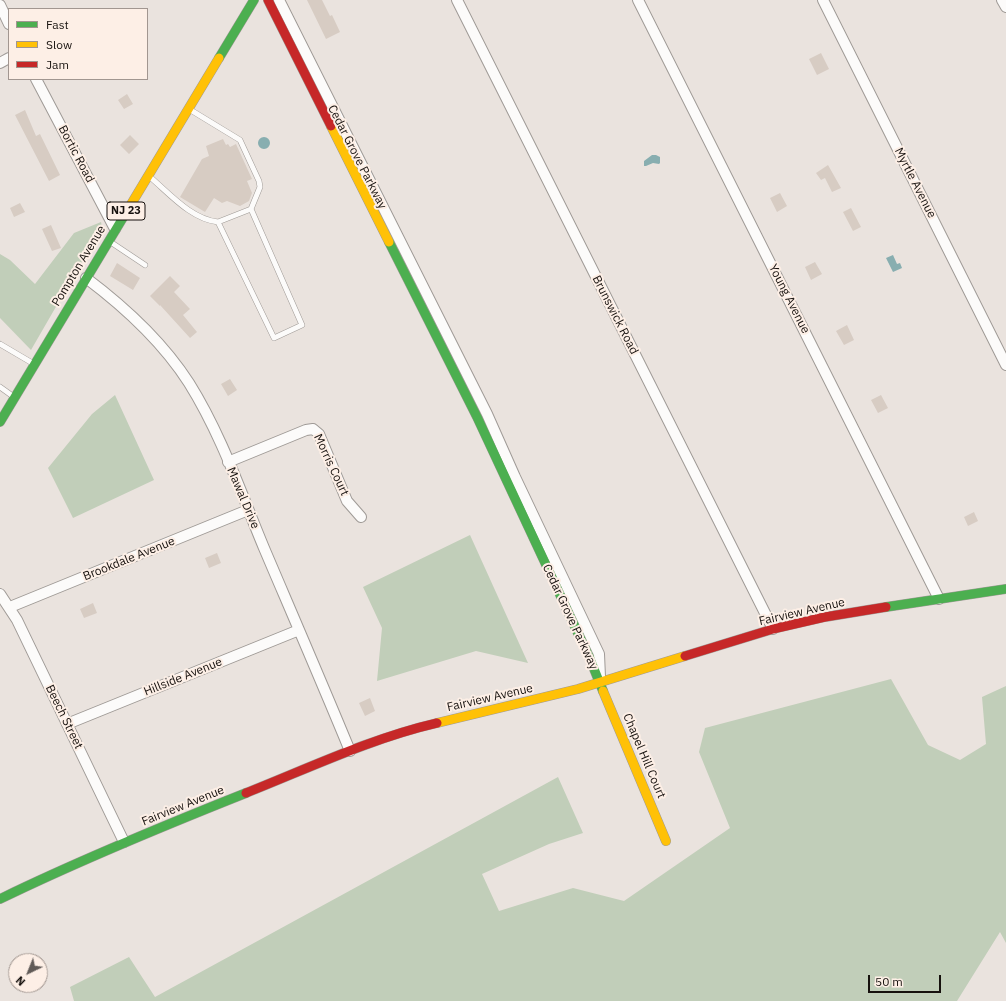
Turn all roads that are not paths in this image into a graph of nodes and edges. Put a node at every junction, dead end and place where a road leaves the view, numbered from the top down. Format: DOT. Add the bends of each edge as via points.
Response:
graph roads {
  1 [pos="254,0"];
  2 [pos="268,0"];
  3 [pos="279,0"];
  4 [pos="457,0"];
  5 [pos="638,0"];
  6 [pos="823,0"];
  7 [pos="1002,0"];
  8 [pos="0,5"];
  9 [pos="1006,7"];
  10 [pos="8,22"];
  11 [pos="37,80"];
  12 [pos="324,101"];
  13 [pos="188,108"];
  14 [pos="148,176"];
  15 [pos="251,209"];
  16 [pos="218,222"];
  17 [pos="115,229"];
  18 [pos="108,241"];
  19 [pos="146,265"];
  20 [pos="86,278"];
  21 [pos="0,344"];
  22 [pos="34,365"];
  23 [pos="1006,365"];
  24 [pos="0,387"];
  25 [pos="15,397"];
  26 [pos="0,422"];
  27 [pos="228,462"];
  28 [pos="248,510"];
  29 [pos="361,517"];
  30 [pos="1006,589"];
  31 [pos="0,594"];
  32 [pos="939,599"];
  33 [pos="10,607"];
  34 [pos="773,629"];
  35 [pos="299,630"];
  36 [pos="600,682"];
  37 [pos="67,724"];
  38 [pos="350,751"];
  39 [pos="666,841"];
  40 [pos="124,842"];
  41 [pos="0,899"];
  1 -- 13 [label="main road, Pompton Avenue / NJ 23"];
  2 -- 12 [label="main road, Cedar Grove Parkway"];
  3 -- 12 [label="street, Cedar Grove Parkway"];
  4 -- 34 [label="street, Brunswick Road"];
  5 -- 32 [label="street, Young Avenue"];
  6 -- 23 [label="street, Myrtle Avenue"];
  7 -- 9 [label="street"];
  8 -- 10 [label="street"];
  11 -- 17 [label="street, Bortic Road"];
  12 -- 36 [label="street, Cedar Grove Parkway" via="494,442 547,556 600,654"];
  13 -- 14 [label="main road, Pompton Avenue / NJ 23"];
  13 -- 15 [label="lane" via="240,140 260,187"];
  14 -- 16 [label="lane" via="197,216 207,221"];
  14 -- 17 [label="main road, Pompton Avenue / NJ 23"];
  15 -- 16 [label="lane"];
  15 -- 16 [label="lane" via="302,325 274,338"];
  17 -- 18 [label="main road, Pompton Avenue / NJ 23"];
  18 -- 19 [label="lane"];
  18 -- 20 [label="main road, Pompton Avenue / NJ 23"];
  20 -- 22 [label="main road, Pompton Avenue / NJ 23"];
  20 -- 27 [label="street, Mawal Drive" via="124,308 168,354 198,398"];
  21 -- 22 [label="lane"];
  22 -- 25 [label="main road, Pompton Avenue / NJ 23"];
  24 -- 25 [label="lane"];
  25 -- 26 [label="main road, Pompton Avenue / NJ 23"];
  27 -- 28 [label="street, Mawal Drive"];
  27 -- 29 [label="street, Morris Court" via="313,429 319,434 347,501"];
  28 -- 33 [label="street, Brookdale Avenue"];
  28 -- 35 [label="street, Mawal Drive"];
  30 -- 32 [label="main road, Fairview Avenue"];
  31 -- 33 [label="street, Beech Street"];
  32 -- 34 [label="main road, Fairview Avenue" via="839,615"];
  33 -- 37 [label="street, Beech Street"];
  34 -- 36 [label="main road, Fairview Avenue"];
  35 -- 37 [label="street, Hillside Avenue"];
  35 -- 38 [label="street, Mawal Drive"];
  36 -- 38 [label="main road, Fairview Avenue" via="432,724"];
  36 -- 39 [label="main road, Chapel Hill Court"];
  37 -- 40 [label="street, Beech Street"];
  38 -- 40 [label="main road, Fairview Avenue"];
  40 -- 41 [label="main road, Fairview Avenue"];
}
